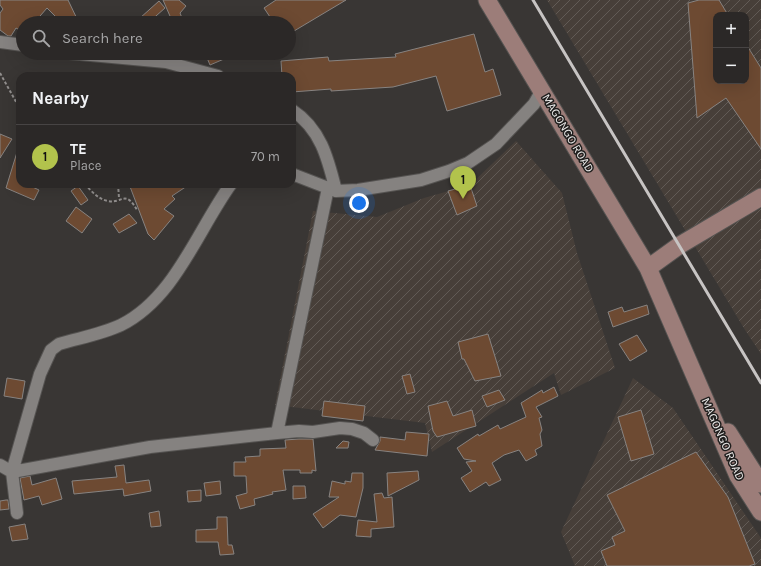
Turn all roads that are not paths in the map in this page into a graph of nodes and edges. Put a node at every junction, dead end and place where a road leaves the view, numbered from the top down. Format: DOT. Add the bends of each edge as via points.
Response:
graph roads {
  1 [pos="487,0"];
  2 [pos="0,42"];
  3 [pos="16,44"];
  4 [pos="144,60"];
  5 [pos="203,72"];
  6 [pos="542,90"];
  7 [pos="296,113"];
  8 [pos="296,176"];
  9 [pos="228,188"];
  10 [pos="332,189"];
  11 [pos="761,197"];
  12 [pos="648,268"];
  13 [pos="700,386"];
  14 [pos="277,433"];
  15 [pos="373,440"];
  16 [pos="0,465"];
  17 [pos="12,472"];
  18 [pos="761,484"];
  19 [pos="761,512"];
  20 [pos="17,513"];
  1 -- 6 [label="main road, MAGONGO ROAD"];
  2 -- 3 [label="street"];
  4 -- 5 [label="street" via="166,62"];
  6 -- 10 [label="street" via="534,104 496,144 468,164 414,181 358,190"];
  6 -- 12 [label="main road, MAGONGO ROAD"];
  7 -- 10 [label="street" via="315,131 326,151"];
  8 -- 10 [label="street"];
  9 -- 17 [label="street" via="177,270 143,311 121,325 59,344 51,350 40,374"];
  10 -- 14 [label="street"];
  11 -- 12 [label="main road" via="680,245"];
  12 -- 13 [label="main road, MAGONGO ROAD"];
  13 -- 18 [label="main road, MAGONGO ROAD"];
  13 -- 19 [label="main road, MAGONGO ROAD" via="738,476"];
  14 -- 15 [label="street" via="340,428 364,433"];
  14 -- 17 [label="street" via="150,447"];
  16 -- 17 [label="street"];
  17 -- 20 [label="street"];
}
